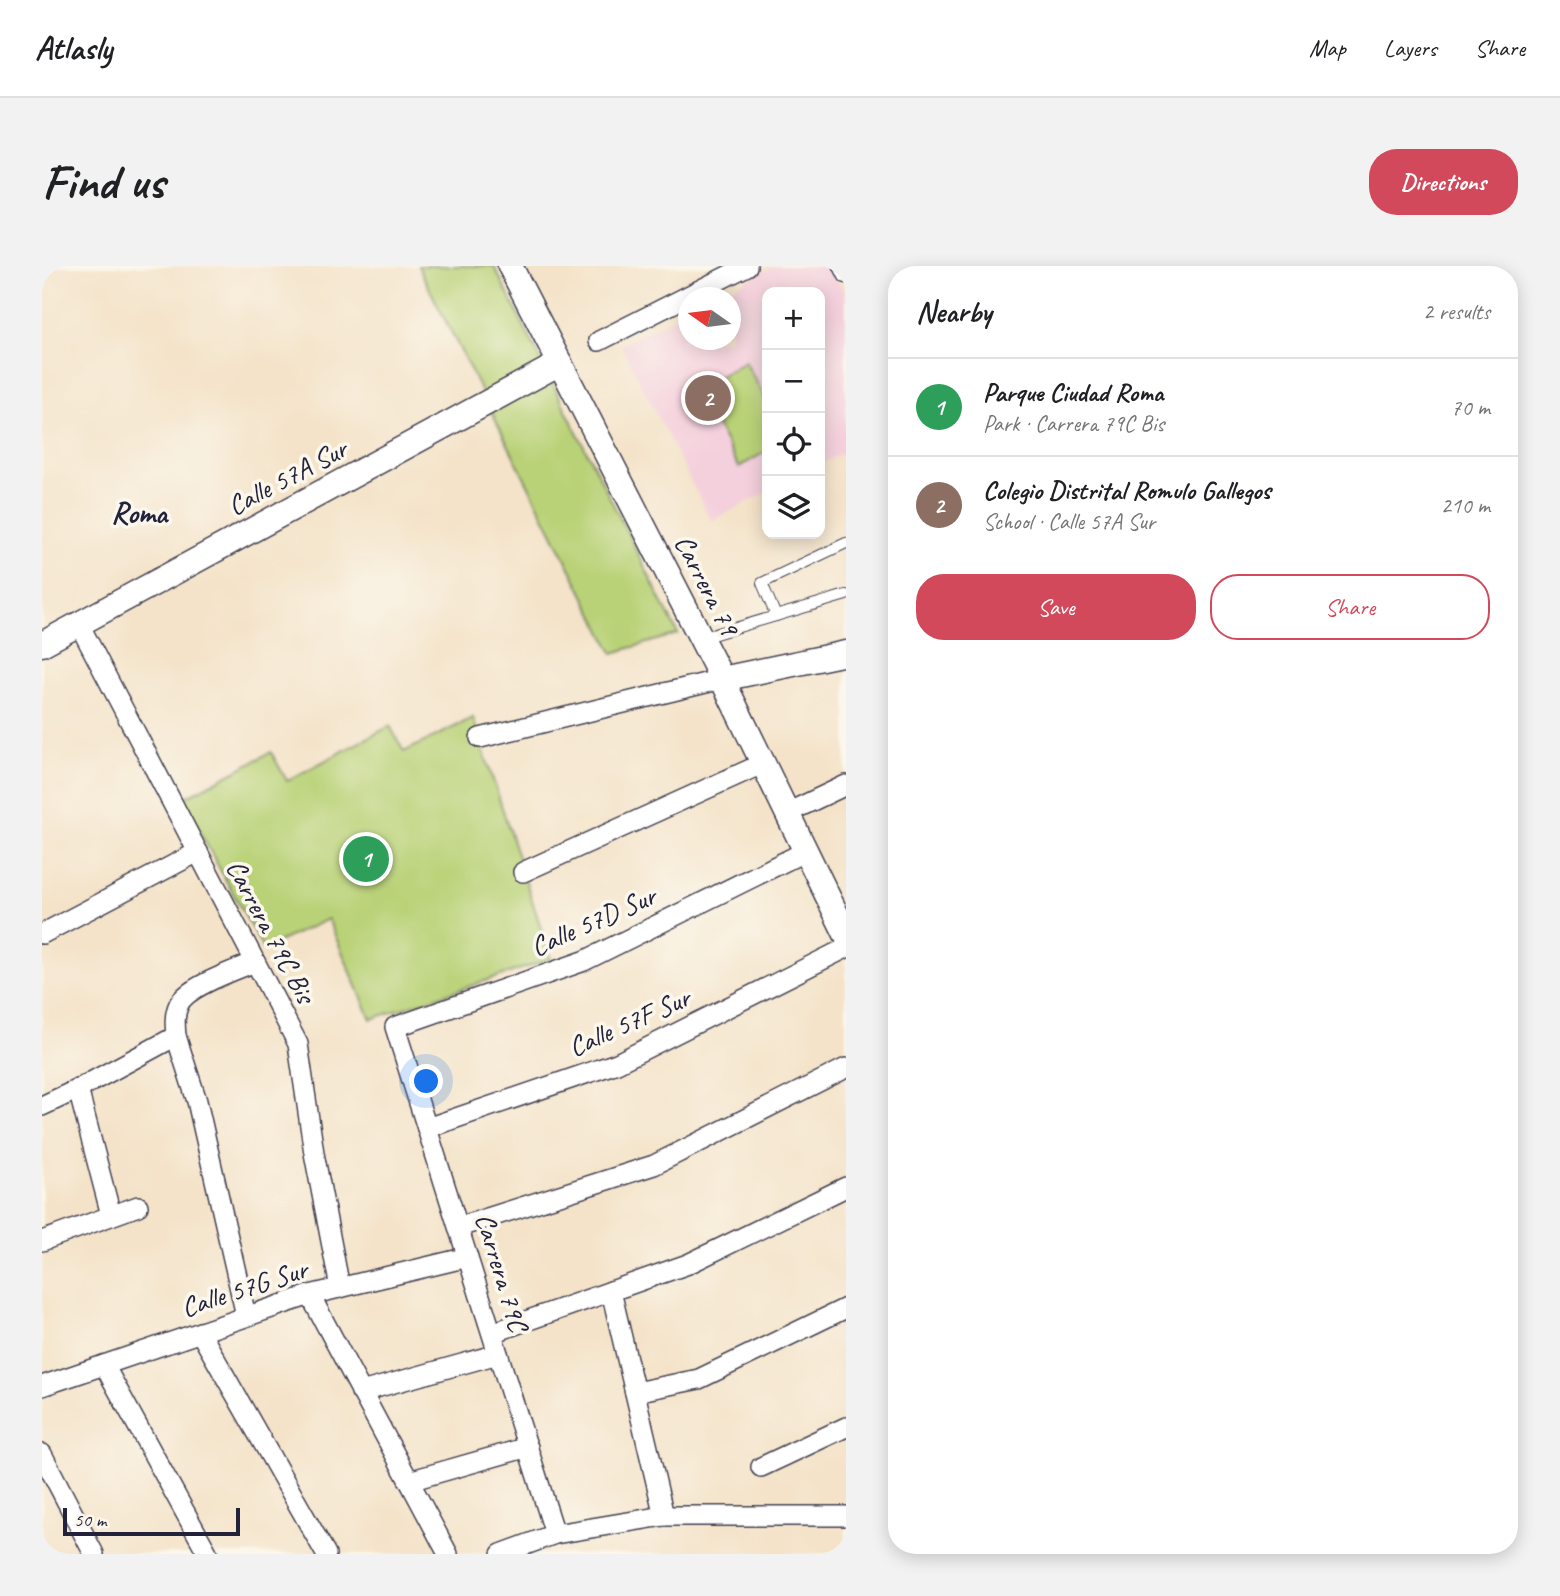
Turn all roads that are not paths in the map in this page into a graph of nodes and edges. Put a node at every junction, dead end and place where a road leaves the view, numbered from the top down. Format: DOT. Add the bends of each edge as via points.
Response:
graph roads {
  1 [pos="510,266"];
  2 [pos="747,266"];
  3 [pos="841,266"];
  4 [pos="846,276"];
  5 [pos="599,341"];
  6 [pos="560,363"];
  7 [pos="846,543"];
  8 [pos="846,596"];
  9 [pos="775,616"];
  10 [pos="79,624"];
  11 [pos="701,639"];
  12 [pos="42,644"];
  13 [pos="846,653"];
  14 [pos="722,679"];
  15 [pos="480,738"];
  16 [pos="764,763"];
  17 [pos="846,785"];
  18 [pos="788,813"];
  19 [pos="806,851"];
  20 [pos="198,852"];
  21 [pos="523,872"];
  22 [pos="840,909"];
  23 [pos="42,934"];
  24 [pos="846,934"];
  25 [pos="846,948"];
  26 [pos="255,962"];
  27 [pos="396,1027"];
  28 [pos="176,1036"];
  29 [pos="846,1068"];
  30 [pos="78,1089"];
  31 [pos="42,1106"];
  32 [pos="427,1128"];
  33 [pos="846,1187"];
  34 [pos="138,1206"];
  35 [pos="111,1215"];
  36 [pos="459,1227"];
  37 [pos="42,1241"];
  38 [pos="468,1257"];
  39 [pos="340,1288"];
  40 [pos="611,1292"];
  41 [pos="310,1295"];
  42 [pos="846,1308"];
  43 [pos="246,1316"];
  44 [pos="200,1332"];
  45 [pos="492,1333"];
  46 [pos="498,1354"];
  47 [pos="104,1365"];
  48 [pos="42,1386"];
  49 [pos="361,1392"];
  50 [pos="635,1392"];
  51 [pos="846,1427"];
  52 [pos="528,1447"];
  53 [pos="42,1454"];
  54 [pos="761,1467"];
  55 [pos="409,1481"];
  56 [pos="664,1516"];
  57 [pos="846,1516"];
  58 [pos="555,1534"];
  59 [pos="94,1554"];
  60 [pos="208,1554"];
  61 [pos="327,1554"];
  62 [pos="448,1554"];
  63 [pos="501,1554"];
  1 -- 6 [label="street, Carrera 79"];
  2 -- 5 [label="street"];
  3 -- 4 [label="street"];
  6 -- 10 [label="street, Calle 57A Sur"];
  6 -- 11 [label="street, Carrera 79"];
  7 -- 9 [label="lane" via="762,583"];
  8 -- 9 [label="lane"];
  9 -- 11 [label="lane"];
  10 -- 12 [label="street, Calle 57A Sur"];
  10 -- 20 [label="street, Carrera 79C Bis"];
  11 -- 14 [label="street, Carrera 79"];
  13 -- 14 [label="street"];
  14 -- 15 [label="street"];
  14 -- 16 [label="street, Carrera 79"];
  16 -- 18 [label="street, Carrera 79"];
  16 -- 21 [label="street"];
  17 -- 18 [label="street"];
  18 -- 19 [label="street, Carrera 79"];
  19 -- 22 [label="street, Carrera 79"];
  19 -- 27 [label="street, Calle 57D Sur" via="584,961"];
  20 -- 23 [label="street"];
  20 -- 26 [label="street, Carrera 79C Bis"];
  22 -- 24 [label="street, Carrera 79"];
  25 -- 32 [label="street, Calle 57F Sur" via="617,1062"];
  26 -- 28 [label="street" via="186,994 174,1021"];
  26 -- 39 [label="street, Carrera 79C Bis" via="298,1044 313,1153"];
  27 -- 32 [label="street, Carrera 79C"];
  28 -- 30 [label="street"];
  28 -- 43 [label="street" via="197,1101"];
  29 -- 36 [label="street" via="654,1165"];
  30 -- 31 [label="street"];
  30 -- 35 [label="street"];
  32 -- 36 [label="street, Carrera 79C"];
  33 -- 40 [label="street" via="688,1264"];
  34 -- 35 [label="street"];
  35 -- 37 [label="street"];
  36 -- 38 [label="street, Carrera 79C"];
  38 -- 39 [label="street, Calle 57G Sur"];
  38 -- 45 [label="street, Carrera 79C"];
  39 -- 41 [label="street, Calle 57G Sur"];
  40 -- 45 [label="street"];
  40 -- 50 [label="street"];
  41 -- 43 [label="street, Calle 57G Sur"];
  41 -- 49 [label="street"];
  42 -- 50 [label="street" via="699,1379"];
  43 -- 44 [label="street, Calle 57G Sur"];
  44 -- 47 [label="street, Calle 57G Sur"];
  44 -- 61 [label="street"];
  45 -- 46 [label="street, Carrera 79C"];
  46 -- 49 [label="street"];
  46 -- 52 [label="street, Carrera 79C"];
  47 -- 48 [label="street, Calle 57G Sur"];
  47 -- 60 [label="street"];
  49 -- 55 [label="street"];
  50 -- 56 [label="street"];
  51 -- 54 [label="street"];
  52 -- 55 [label="street"];
  52 -- 58 [label="street, Carrera 79C"];
  53 -- 59 [label="street"];
  55 -- 62 [label="street"];
  56 -- 57 [label="street"];
  56 -- 58 [label="street"];
  58 -- 63 [label="street"];
}
